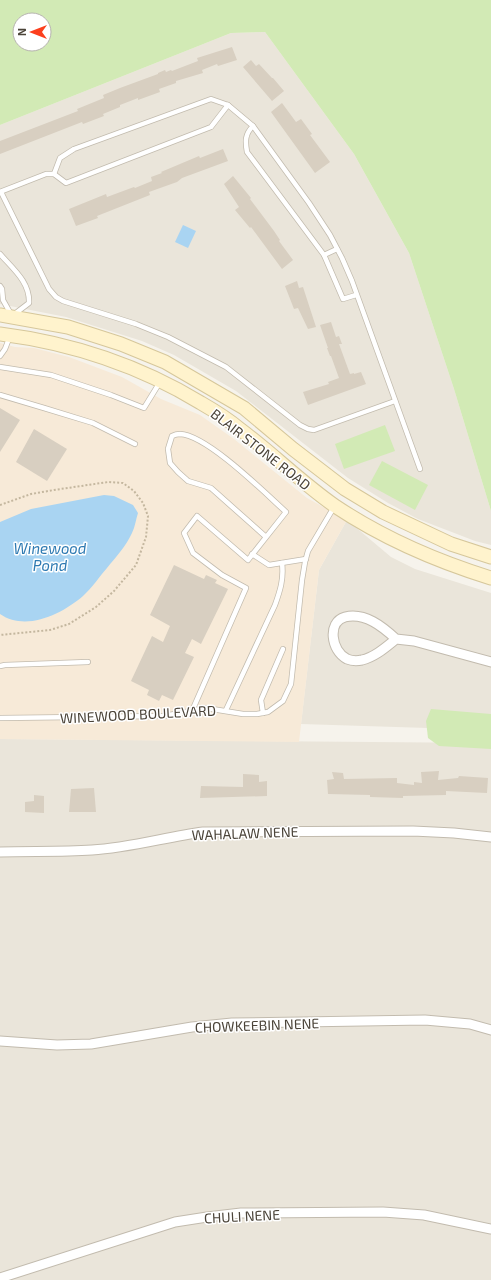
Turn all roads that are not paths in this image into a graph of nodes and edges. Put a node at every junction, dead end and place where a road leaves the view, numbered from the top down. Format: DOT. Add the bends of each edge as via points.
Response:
graph roads {
  1 [pos="228,105"];
  2 [pos="253,126"];
  3 [pos="54,174"];
  4 [pos="0,192"];
  5 [pos="337,249"];
  6 [pos="0,254"];
  7 [pos="324,255"];
  8 [pos="0,286"];
  9 [pos="356,295"];
  10 [pos="6,316"];
  11 [pos="5,334"];
  12 [pos="0,356"];
  13 [pos="170,365"];
  14 [pos="0,367"];
  15 [pos="161,381"];
  16 [pos="0,395"];
  17 [pos="395,401"];
  18 [pos="135,444"];
  19 [pos="420,469"];
  20 [pos="345,489"];
  21 [pos="335,506"];
  22 [pos="266,537"];
  23 [pos="252,554"];
  24 [pos="491,557"];
  25 [pos="306,560"];
  26 [pos="282,563"];
  27 [pos="491,578"];
  28 [pos="396,639"];
  29 [pos="283,649"];
  30 [pos="88,662"];
  31 [pos="491,662"];
  32 [pos="0,666"];
  33 [pos="192,710"];
  34 [pos="226,710"];
  35 [pos="263,713"];
  36 [pos="0,718"];
  37 [pos="491,837"];
  38 [pos="0,852"];
  39 [pos="491,1030"];
  40 [pos="0,1041"];
  41 [pos="491,1229"];
  42 [pos="0,1278"];
  1 -- 2 [label="lane"];
  1 -- 3 [label="lane" via="211,99 74,149 60,158"];
  1 -- 3 [label="lane" via="211,127 204,130 66,183"];
  2 -- 5 [label="lane" via="309,202"];
  2 -- 7 [label="lane" via="247,132 245,140 247,152"];
  3 -- 4 [label="lane" via="46,174"];
  4 -- 17 [label="lane" via="49,289 63,301 136,324 226,366 308,429 314,430"];
  5 -- 7 [label="lane"];
  5 -- 9 [label="lane"];
  6 -- 10 [label="lane" via="24,280 29,297 28,303"];
  7 -- 9 [label="lane" via="343,299"];
  8 -- 10 [label="lane"];
  9 -- 17 [label="lane"];
  10 -- 11 [label="main road"];
  10 -- 13 [label="main road, BLAIR STONE ROAD" via="85,332"];
  11 -- 12 [label="lane" via="5,349"];
  11 -- 15 [label="main road, BLAIR STONE ROAD" via="78,349 120,363"];
  13 -- 15 [label="main road"];
  13 -- 20 [label="main road, BLAIR STONE ROAD" via="244,408"];
  14 -- 15 [label="lane" via="51,375 144,408"];
  15 -- 21 [label="main road, BLAIR STONE ROAD" via="241,429"];
  16 -- 18 [label="lane" via="93,423"];
  17 -- 19 [label="lane"];
  20 -- 21 [label="main road"];
  20 -- 24 [label="main road, BLAIR STONE ROAD" via="383,512 451,544"];
  21 -- 25 [label="lane, WINEWOOD BOULEVARD" via="308,551"];
  21 -- 27 [label="main road, BLAIR STONE ROAD" via="386,536 422,553"];
  22 -- 22 [label="lane" via="286,512 222,455 195,438 180,433 172,436 168,449 170,463 178,472 188,481 211,488"];
  22 -- 23 [label="lane"];
  23 -- 26 [label="lane" via="269,566"];
  23 -- 33 [label="lane" via="248,560 197,516 184,533 193,553 222,575 246,588"];
  25 -- 26 [label="lane"];
  25 -- 35 [label="lane, WINEWOOD BOULEVARD" via="291,684 283,701"];
  26 -- 34 [label="lane" via="281,587 275,605"];
  28 -- 28 [label="street" via="373,656 351,661 336,650 333,631 344,617 357,616 375,621"];
  28 -- 31 [label="street" via="414,641"];
  29 -- 35 [label="lane" via="261,700"];
  30 -- 32 [label="lane"];
  33 -- 34 [label="lane, WINEWOOD BOULEVARD"];
  33 -- 36 [label="lane, WINEWOOD BOULEVARD" via="164,716"];
  34 -- 35 [label="lane, WINEWOOD BOULEVARD" via="243,714"];
  37 -- 38 [label="street, WAHALAW NENE" via="413,830 203,832 92,850"];
  39 -- 40 [label="street, CHOWKEEBIN NENE" via="470,1024 425,1020 232,1023 91,1044"];
  41 -- 42 [label="street, CHULI NENE" via="424,1215 383,1212 241,1213 175,1222"];
}
